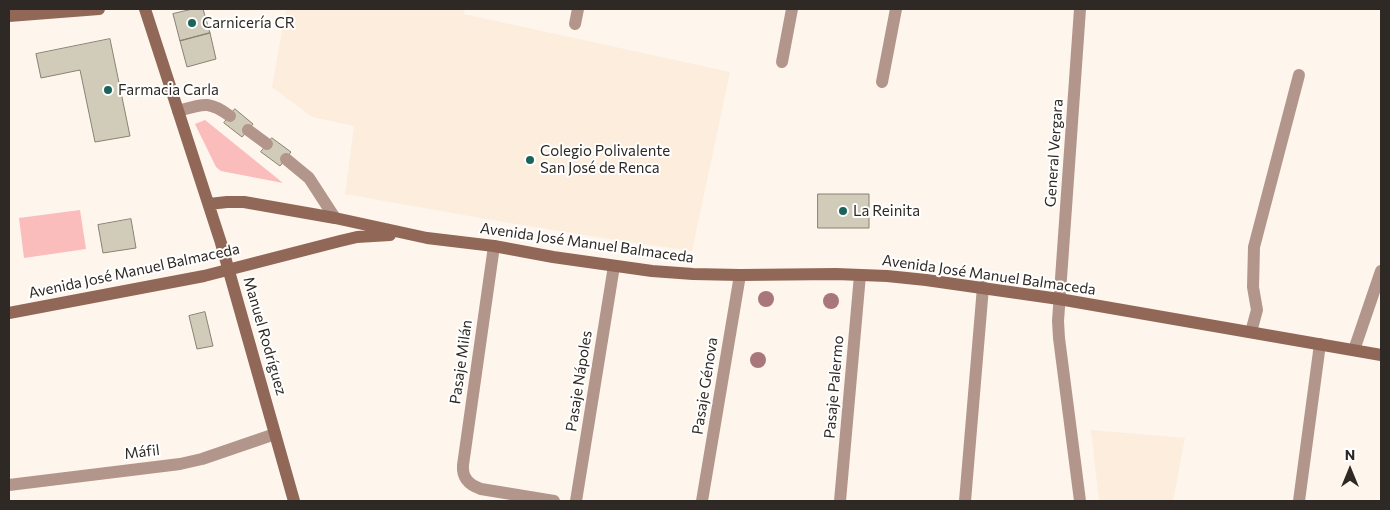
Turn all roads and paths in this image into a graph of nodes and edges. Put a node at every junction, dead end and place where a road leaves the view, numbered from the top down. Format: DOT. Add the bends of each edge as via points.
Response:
graph roads {
  1 [pos="99,9"];
  2 [pos="145,9"];
  3 [pos="578,9"];
  4 [pos="792,9"];
  5 [pos="896,9"];
  6 [pos="1080,9"];
  7 [pos="9,16"];
  8 [pos="575,24"];
  9 [pos="782,62"];
  10 [pos="1299,75"];
  11 [pos="882,82"];
  12 [pos="178,111"];
  13 [pos="230,116"];
  14 [pos="248,130"];
  15 [pos="267,144"];
  16 [pos="286,159"];
  17 [pos="209,204"];
  18 [pos="335,218"];
  19 [pos="412,235"];
  20 [pos="494,246"];
  21 [pos="614,266"];
  22 [pos="229,270"];
  23 [pos="1381,271"];
  24 [pos="740,275"];
  25 [pos="860,275"];
  26 [pos="983,287"];
  27 [pos="1060,300"];
  28 [pos="9,313"];
  29 [pos="1251,332"];
  30 [pos="1320,344"];
  31 [pos="1354,350"];
  32 [pos="1381,355"];
  33 [pos="275,434"];
  34 [pos="9,485"];
  35 [pos="294,501"];
  36 [pos="554,501"];
  37 [pos="576,501"];
  38 [pos="702,501"];
  39 [pos="840,501"];
  40 [pos="965,501"];
  41 [pos="1080,501"];
  42 [pos="1299,501"];
  1 -- 7 [label="main road"];
  2 -- 12 [label="main road, Manuel Rodríguez"];
  3 -- 8 [label="street"];
  4 -- 9 [label="street"];
  5 -- 11 [label="street"];
  6 -- 27 [label="street, General Vergara"];
  10 -- 29 [label="street" via="1254,247 1253,287 1257,310"];
  12 -- 13 [label="street" via="211,104"];
  12 -- 17 [label="main road, Manuel Rodríguez"];
  14 -- 15 [label="street"];
  16 -- 18 [label="street" via="309,178"];
  17 -- 18 [label="main road, Avenida José Manuel Balmaceda" via="244,202"];
  17 -- 22 [label="main road, Manuel Rodríguez"];
  18 -- 19 [label="main road, Avenida José Manuel Balmaceda"];
  19 -- 20 [label="main road, Avenida José Manuel Balmaceda"];
  19 -- 22 [label="main road, Avenida José Manuel Balmaceda" via="340,240"];
  20 -- 21 [label="main road, Avenida José Manuel Balmaceda"];
  20 -- 36 [label="street, Pasaje Milán" via="464,474 467,481 476,487"];
  21 -- 24 [label="main road, Avenida José Manuel Balmaceda"];
  21 -- 37 [label="street, Pasaje Nápoles"];
  22 -- 28 [label="main road, Avenida José Manuel Balmaceda"];
  22 -- 33 [label="main road, Manuel Rodríguez"];
  23 -- 31 [label="street"];
  24 -- 25 [label="main road, Avenida José Manuel Balmaceda"];
  24 -- 38 [label="street, Pasaje Génova"];
  25 -- 26 [label="main road, Avenida José Manuel Balmaceda"];
  25 -- 39 [label="street, Pasaje Palermo"];
  26 -- 27 [label="main road, Avenida José Manuel Balmaceda"];
  26 -- 40 [label="street"];
  27 -- 29 [label="main road, Avenida José Manuel Balmaceda"];
  27 -- 41 [label="street, General Vergara" via="1059,338"];
  29 -- 30 [label="main road, Avenida José Manuel Balmaceda"];
  30 -- 31 [label="main road, Avenida José Manuel Balmaceda"];
  30 -- 42 [label="street"];
  31 -- 32 [label="main road, Avenida José Manuel Balmaceda"];
  33 -- 34 [label="street, Máfil" via="180,464"];
  33 -- 35 [label="main road, Manuel Rodríguez"];
}
